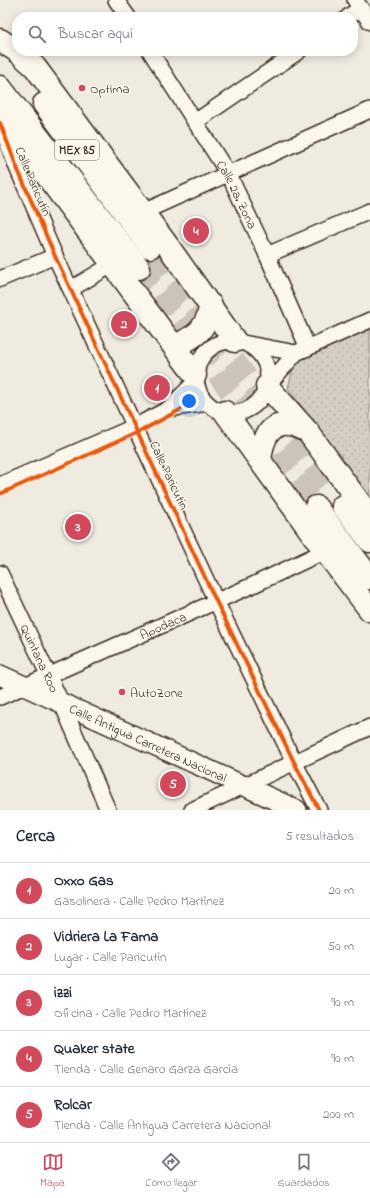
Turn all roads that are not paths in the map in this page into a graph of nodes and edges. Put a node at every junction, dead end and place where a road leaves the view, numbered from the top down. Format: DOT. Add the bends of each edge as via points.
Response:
graph roads {
  1 [pos="116,0"];
  2 [pos="358,4"];
  3 [pos="124,12"];
  4 [pos="352,12"];
  5 [pos="370,22"];
  6 [pos="0,40"];
  7 [pos="0,44"];
  8 [pos="12,48"];
  9 [pos="22,56"];
  10 [pos="153,56"];
  11 [pos="292,56"];
  12 [pos="0,87"];
  13 [pos="370,110"];
  14 [pos="0,113"];
  15 [pos="196,122"];
  16 [pos="0,123"];
  17 [pos="229,175"];
  18 [pos="370,211"];
  19 [pos="143,212"];
  20 [pos="267,255"];
  21 [pos="55,256"];
  22 [pos="113,264"];
  23 [pos="0,279"];
  24 [pos="71,289"];
  25 [pos="211,305"];
  26 [pos="370,320"];
  27 [pos="239,342"];
  28 [pos="174,346"];
  29 [pos="302,351"];
  30 [pos="196,378"];
  31 [pos="267,386"];
  32 [pos="216,407"];
  33 [pos="168,409"];
  34 [pos="136,426"];
  35 [pos="308,432"];
  36 [pos="260,460"];
  37 [pos="0,485"];
  38 [pos="332,492"];
  39 [pos="316,506"];
  40 [pos="370,517"];
  41 [pos="370,542"];
  42 [pos="325,551"];
  43 [pos="0,573"];
  44 [pos="370,578"];
  45 [pos="216,601"];
  46 [pos="370,610"];
  47 [pos="0,675"];
  48 [pos="48,675"];
  49 [pos="24,686"];
  50 [pos="0,697"];
  51 [pos="62,704"];
  52 [pos="370,727"];
  53 [pos="294,762"];
  54 [pos="243,785"];
  55 [pos="108,810"];
  56 [pos="192,810"];
  57 [pos="297,810"];
  58 [pos="319,810"];
  1 -- 3 [label="street"];
  2 -- 4 [label="street"];
  2 -- 5 [label="street"];
  6 -- 8 [label="highway"];
  7 -- 12 [label="highway, MEX 85" via="147,261"];
  9 -- 19 [label="highway" via="35,68"];
  10 -- 15 [label="street, Calle 2a. Zona"];
  11 -- 15 [label="street"];
  13 -- 17 [label="street"];
  14 -- 22 [label="highway"];
  15 -- 17 [label="street, Calle 2a. Zona"];
  16 -- 21 [label="street, Calle Paricutín"];
  17 -- 19 [label="street"];
  17 -- 20 [label="street, Calle 2a. Zona"];
  18 -- 20 [label="street"];
  19 -- 25 [label="highway"];
  20 -- 29 [label="street, Calle 2a. Zona"];
  21 -- 23 [label="street"];
  21 -- 24 [label="street, Calle Paricutín"];
  22 -- 24 [label="street"];
  22 -- 28 [label="highway"];
  24 -- 34 [label="street, Calle Paricutín"];
  25 -- 27 [label="highway"];
  25 -- 28 [label="highway" via="208,320 200,331"];
  26 -- 29 [label="street"];
  27 -- 29 [label="street"];
  27 -- 30 [label="street" via="226,342 206,351 199,361"];
  27 -- 31 [label="street" via="258,352 264,361"];
  28 -- 30 [label="highway"];
  29 -- 31 [label="street"];
  30 -- 32 [label="street" via="200,393"];
  30 -- 33 [label="street"];
  31 -- 32 [label="street" via="254,405 245,410 236,412"];
  31 -- 35 [label="highway"];
  32 -- 33 [label="street"];
  32 -- 36 [label="highway"];
  33 -- 34 [label="street"];
  34 -- 37 [label="street"];
  34 -- 45 [label="street, Calle Paricutín"];
  35 -- 36 [label="highway" via="291,425 275,427 268,432 262,443"];
  35 -- 40 [label="highway"];
  36 -- 42 [label="highway"];
  38 -- 41 [label="highway"];
  39 -- 44 [label="highway"];
  42 -- 45 [label="street, Apodaca"];
  42 -- 46 [label="highway"];
  43 -- 48 [label="street, Quintana Roo"];
  45 -- 48 [label="street, Apodaca"];
  45 -- 53 [label="street, Calle Paricutín"];
  47 -- 49 [label="main road, Calle Antigua Carretera Nacional"];
  48 -- 49 [label="street, Apodaca"];
  48 -- 51 [label="street, Quintana Roo"];
  49 -- 50 [label="street, Apodaca"];
  49 -- 51 [label="main road, Calle Antigua Carretera Nacional"];
  51 -- 54 [label="main road, Calle Antigua Carretera Nacional"];
  51 -- 55 [label="street, Quintana Roo"];
  52 -- 53 [label="street"];
  53 -- 54 [label="street"];
  53 -- 58 [label="street, Calle Paricutín"];
  54 -- 56 [label="street"];
  54 -- 57 [label="main road, Calle Antigua Carretera Nacional"];
}
